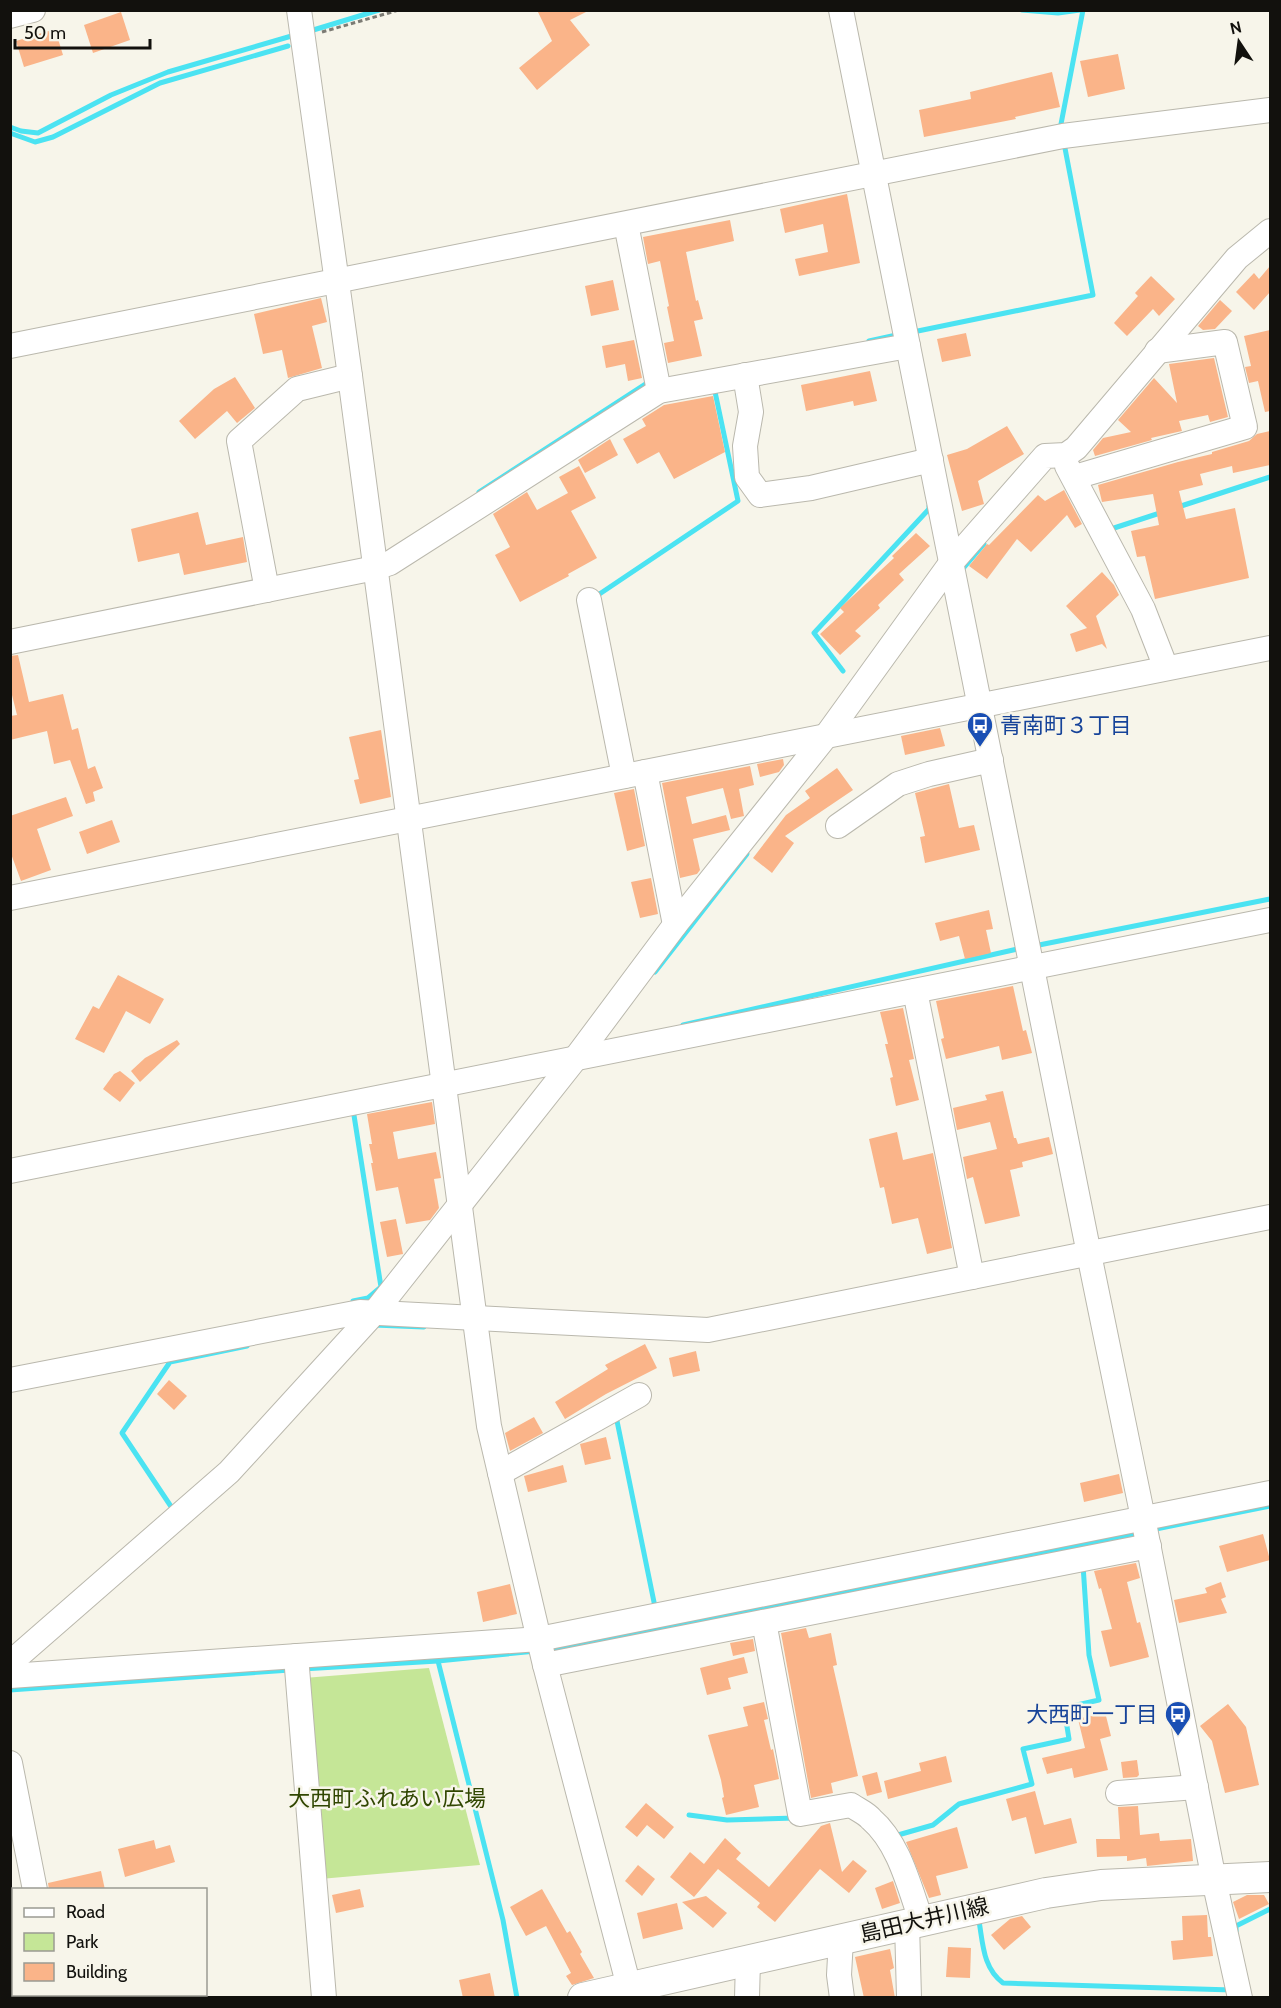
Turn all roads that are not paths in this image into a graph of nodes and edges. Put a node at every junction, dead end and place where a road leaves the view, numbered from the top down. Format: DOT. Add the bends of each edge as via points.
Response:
graph roads {
  1 [pos="33,10"];
  2 [pos="299,10"];
  3 [pos="841,10"];
  4 [pos="10,16"];
  5 [pos="1270,110"];
  6 [pos="874,175"];
  7 [pos="626,224"];
  8 [pos="1270,231"];
  9 [pos="337,281"];
  10 [pos="10,346"];
  11 [pos="908,346"];
  12 [pos="1158,351"];
  13 [pos="745,375"];
  14 [pos="350,376"];
  15 [pos="659,391"];
  16 [pos="1061,456"];
  17 [pos="931,460"];
  18 [pos="1075,477"];
  19 [pos="951,563"];
  20 [pos="375,568"];
  21 [pos="267,590"];
  22 [pos="589,600"];
  23 [pos="10,642"];
  24 [pos="1270,648"];
  25 [pos="1166,668"];
  26 [pos="980,705"];
  27 [pos="826,736"];
  28 [pos="991,760"];
  29 [pos="635,774"];
  30 [pos="408,819"];
  31 [pos="838,826"];
  32 [pos="10,898"];
  33 [pos="1270,920"];
  34 [pos="675,925"];
  35 [pos="1032,967"];
  36 [pos="915,991"];
  37 [pos="575,1059"];
  38 [pos="443,1086"];
  39 [pos="10,1170"];
  40 [pos="460,1207"];
  41 [pos="1270,1217"];
  42 [pos="1089,1254"];
  43 [pos="972,1277"];
  44 [pos="375,1312"];
  45 [pos="474,1316"];
  46 [pos="10,1380"];
  47 [pos="639,1395"];
  48 [pos="500,1473"];
  49 [pos="1270,1493"];
  50 [pos="1143,1518"];
  51 [pos="1149,1546"];
  52 [pos="764,1622"];
  53 [pos="539,1639"];
  54 [pos="296,1656"];
  55 [pos="10,1663"];
  56 [pos="545,1665"];
  57 [pos="10,1676"];
  58 [pos="10,1763"];
  59 [pos="1196,1787"];
  60 [pos="1118,1793"];
  61 [pos="1270,1877"];
  62 [pos="1214,1880"];
  63 [pos="35,1888"];
  64 [pos="914,1922"];
  65 [pos="841,1939"];
  66 [pos="748,1960"];
  67 [pos="640,1992"];
  68 [pos="324,1998"];
  69 [pos="583,1998"];
  70 [pos="747,1998"];
  71 [pos="842,1998"];
  72 [pos="909,1998"];
  73 [pos="1240,1998"];
  1 -- 4 [label="street"];
  2 -- 9 [label="street"];
  3 -- 6 [label="street"];
  5 -- 6 [label="street" via="1063,136"];
  6 -- 7 [label="street"];
  6 -- 11 [label="street"];
  7 -- 9 [label="street"];
  7 -- 15 [label="street"];
  8 -- 12 [label="street" via="1237,258"];
  9 -- 10 [label="street"];
  9 -- 14 [label="street"];
  11 -- 13 [label="street"];
  11 -- 17 [label="street"];
  12 -- 16 [label="street" via="1076,448"];
  12 -- 18 [label="street" via="1225,342 1245,427"];
  13 -- 15 [label="street"];
  13 -- 17 [label="street" via="751,412 745,446 747,477 760,495 811,488"];
  14 -- 20 [label="street"];
  14 -- 21 [label="street" via="297,389 239,441"];
  15 -- 20 [label="street" via="390,563"];
  16 -- 18 [label="street"];
  16 -- 19 [label="street" via="1045,456"];
  17 -- 19 [label="street"];
  18 -- 25 [label="street" via="1143,609"];
  19 -- 26 [label="street"];
  19 -- 27 [label="street"];
  20 -- 21 [label="street"];
  20 -- 30 [label="street"];
  21 -- 23 [label="street"];
  22 -- 29 [label="street"];
  24 -- 25 [label="street"];
  25 -- 26 [label="street"];
  26 -- 27 [label="street"];
  26 -- 28 [label="street"];
  27 -- 29 [label="street"];
  27 -- 34 [label="street"];
  28 -- 31 [label="street" via="898,784"];
  28 -- 35 [label="street"];
  29 -- 30 [label="street"];
  29 -- 34 [label="street"];
  30 -- 32 [label="street"];
  30 -- 38 [label="street"];
  33 -- 35 [label="street"];
  34 -- 37 [label="street"];
  35 -- 36 [label="street"];
  35 -- 42 [label="street"];
  36 -- 37 [label="street"];
  36 -- 43 [label="street"];
  37 -- 38 [label="street"];
  37 -- 40 [label="street"];
  38 -- 39 [label="street"];
  38 -- 40 [label="street"];
  40 -- 44 [label="street"];
  40 -- 45 [label="street"];
  41 -- 42 [label="street"];
  42 -- 43 [label="street"];
  42 -- 50 [label="street"];
  43 -- 45 [label="street" via="708,1330"];
  44 -- 45 [label="street"];
  44 -- 46 [label="street" via="360,1311"];
  44 -- 55 [label="street" via="229,1472"];
  45 -- 48 [label="street" via="489,1426"];
  47 -- 48 [label="street"];
  48 -- 53 [label="street"];
  49 -- 50 [label="street"];
  50 -- 51 [label="street"];
  50 -- 53 [label="street"];
  51 -- 52 [label="street"];
  51 -- 59 [label="street"];
  52 -- 56 [label="street"];
  52 -- 64 [label="street" via="800,1814 852,1805 871,1818 888,1839 904,1874"];
  53 -- 54 [label="street"];
  53 -- 56 [label="street"];
  54 -- 57 [label="street"];
  54 -- 68 [label="street"];
  56 -- 67 [label="street"];
  58 -- 63 [label="street"];
  59 -- 60 [label="street"];
  59 -- 62 [label="street"];
  61 -- 62 [label="main road, 島田大井川線"];
  62 -- 64 [label="main road, 島田大井川線" via="1101,1885"];
  62 -- 73 [label="street"];
  64 -- 65 [label="main road, 島田大井川線"];
  64 -- 72 [label="street"];
  65 -- 66 [label="main road, 島田大井川線"];
  65 -- 71 [label="street"];
  66 -- 67 [label="main road, 島田大井川線" via="673,1977"];
  66 -- 70 [label="street"];
  67 -- 69 [label="main road, 島田大井川線"];
}
